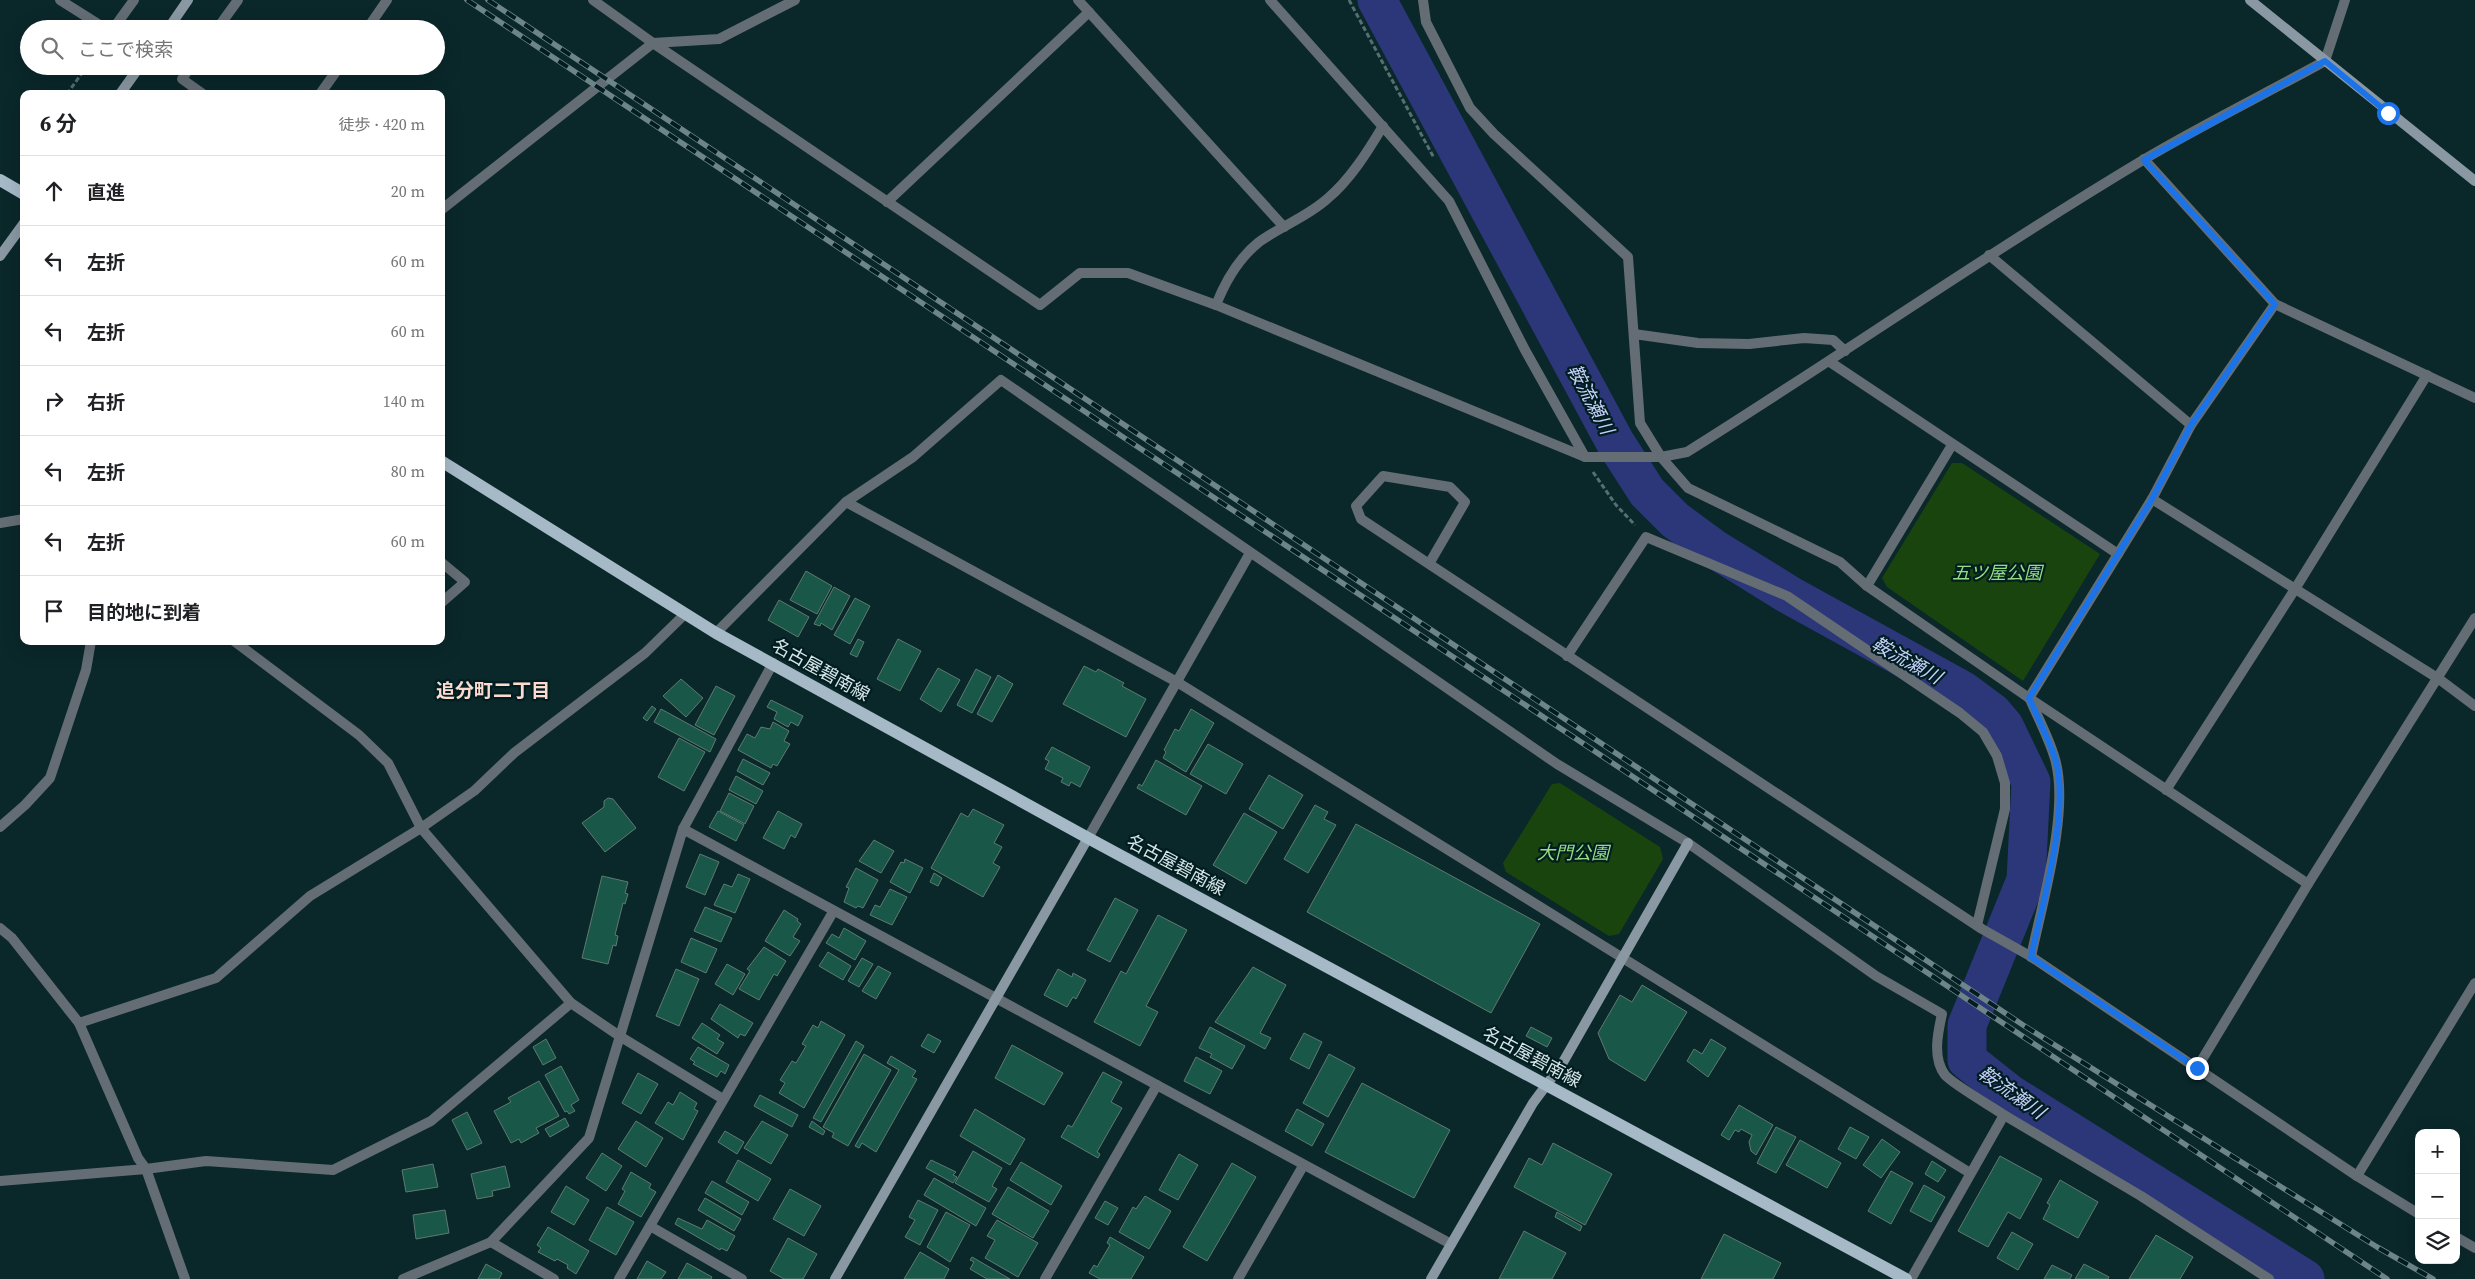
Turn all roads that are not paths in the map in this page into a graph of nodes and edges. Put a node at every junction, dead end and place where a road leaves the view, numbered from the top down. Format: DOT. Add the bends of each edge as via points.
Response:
graph roads {
  1 [pos="60,0"];
  2 [pos="134,0"];
  3 [pos="188,0"];
  4 [pos="238,0"];
  5 [pos="387,0"];
  6 [pos="594,0"];
  7 [pos="795,0"];
  8 [pos="1078,0"];
  9 [pos="1270,0"];
  10 [pos="1423,0"];
  11 [pos="2250,0"];
  12 [pos="2344,0"];
  13 [pos="1089,12"];
  14 [pos="92,20"];
  15 [pos="120,20"];
  16 [pos="174,20"];
  17 [pos="224,20"];
  18 [pos="373,20"];
  19 [pos="653,43"];
  20 [pos="2325,61"];
  21 [pos="134,75"];
  22 [pos="185,75"];
  23 [pos="334,75"];
  24 [pos="123,90"];
  25 [pos="197,90"];
  26 [pos="323,90"];
  27 [pos="1383,126"];
  28 [pos="2144,160"];
  29 [pos="0,180"];
  30 [pos="2475,181"];
  31 [pos="20,192"];
  32 [pos="886,202"];
  33 [pos="445,207"];
  34 [pos="1284,227"];
  35 [pos="20,228"];
  36 [pos="1989,255"];
  37 [pos="0,256"];
  38 [pos="2275,304"];
  39 [pos="1216,305"];
  40 [pos="1634,334"];
  41 [pos="1845,351"];
  42 [pos="1830,362"];
  43 [pos="2427,375"];
  44 [pos="2475,398"];
  45 [pos="2191,425"];
  46 [pos="1952,445"];
  47 [pos="1589,457"];
  48 [pos="1660,457"];
  49 [pos="445,464"];
  50 [pos="2152,499"];
  51 [pos="846,502"];
  52 [pos="20,520"];
  53 [pos="0,523"];
  54 [pos="1250,553"];
  55 [pos="2118,554"];
  56 [pos="1429,564"];
  57 [pos="445,565"];
  58 [pos="1867,586"];
  59 [pos="2295,589"];
  60 [pos="445,600"];
  61 [pos="684,615"];
  62 [pos="2475,618"];
  63 [pos="716,633"];
  64 [pos="91,645"];
  65 [pos="239,645"];
  66 [pos="1567,656"];
  67 [pos="773,663"];
  68 [pos="2439,678"];
  69 [pos="1177,682"];
  70 [pos="2029,698"];
  71 [pos="2475,706"];
  72 [pos="2166,790"];
  73 [pos="0,828"];
  74 [pos="421,828"];
  75 [pos="683,829"];
  76 [pos="1088,838"];
  77 [pos="1688,843"];
  78 [pos="2308,884"];
  79 [pos="833,912"];
  80 [pos="1980,927"];
  81 [pos="0,928"];
  82 [pos="1623,957"];
  83 [pos="2030,957"];
  84 [pos="2475,983"];
  85 [pos="997,998"];
  86 [pos="571,1003"];
  87 [pos="79,1023"];
  88 [pos="621,1037"];
  89 [pos="2197,1068"];
  90 [pos="1157,1085"];
  91 [pos="1547,1085"];
  92 [pos="723,1099"];
  93 [pos="2004,1115"];
  94 [pos="1303,1166"];
  95 [pos="146,1169"];
  96 [pos="1970,1173"];
  97 [pos="2356,1176"];
  98 [pos="0,1181"];
  99 [pos="2415,1212"];
  100 [pos="650,1226"];
  101 [pos="2460,1239"];
  102 [pos="491,1242"];
  103 [pos="1451,1244"];
  104 [pos="2475,1248"];
  105 [pos="185,1279"];
  106 [pos="403,1279"];
  107 [pos="554,1279"];
  108 [pos="619,1279"];
  109 [pos="742,1279"];
  110 [pos="835,1279"];
  111 [pos="1045,1279"];
  112 [pos="1238,1279"];
  113 [pos="1431,1279"];
  114 [pos="1906,1279"];
  115 [pos="1911,1279"];
  116 [pos="2269,1279"];
  1 -- 14 [label="street"];
  2 -- 15 [label="street"];
  3 -- 16 [label="street"];
  4 -- 17 [label="street"];
  5 -- 18 [label="street"];
  6 -- 19 [label="street"];
  7 -- 19 [label="street" via="719,39"];
  8 -- 13 [label="street"];
  9 -- 27 [label="street"];
  10 -- 40 [label="street" via="1426,22 1470,108 1628,257"];
  11 -- 20 [label="street"];
  12 -- 20 [label="street"];
  13 -- 32 [label="street"];
  13 -- 34 [label="street"];
  19 -- 32 [label="street"];
  19 -- 33 [label="street"];
  20 -- 28 [label="street"];
  20 -- 30 [label="street"];
  21 -- 24 [label="street"];
  22 -- 25 [label="street" via="182,79"];
  23 -- 26 [label="street"];
  27 -- 34 [label="street" via="1369,149 1328,199"];
  27 -- 47 [label="street" via="1449,201 1525,350"];
  28 -- 36 [label="street"];
  28 -- 38 [label="street"];
  29 -- 31 [label="main road"];
  32 -- 39 [label="street" via="1040,304 1080,274 1128,273"];
  34 -- 39 [label="street" via="1258,243 1225,282"];
  35 -- 37 [label="street"];
  36 -- 41 [label="street"];
  36 -- 45 [label="street"];
  38 -- 43 [label="street"];
  38 -- 45 [label="street"];
  39 -- 47 [label="street"];
  40 -- 41 [label="street" via="1698,343 1749,344 1804,338 1833,340"];
  40 -- 48 [label="street" via="1640,423"];
  41 -- 42 [label="street"];
  42 -- 46 [label="street"];
  42 -- 48 [label="street" via="1688,452"];
  43 -- 44 [label="street"];
  43 -- 59 [label="street"];
  45 -- 50 [label="street"];
  46 -- 55 [label="street"];
  46 -- 58 [label="street"];
  47 -- 48 [label="street"];
  48 -- 58 [label="street" via="1688,488 1840,562"];
  49 -- 61 [label="main road, 名古屋碧南線"];
  50 -- 55 [label="street"];
  50 -- 59 [label="street"];
  51 -- 54 [label="street" via="913,457 1001,380"];
  51 -- 63 [label="street"];
  51 -- 69 [label="street"];
  52 -- 53 [label="street"];
  54 -- 69 [label="street"];
  54 -- 77 [label="street" via="1557,764"];
  55 -- 70 [label="street"];
  56 -- 56 [label="street" via="1465,502 1450,487 1383,476 1356,506 1361,519"];
  56 -- 66 [label="street"];
  57 -- 60 [label="street" via="465,582"];
  58 -- 70 [label="street"];
  59 -- 68 [label="street"];
  59 -- 72 [label="street"];
  61 -- 63 [label="main road, 名古屋碧南線"];
  61 -- 74 [label="street" via="645,653 514,753 474,791"];
  62 -- 68 [label="street"];
  63 -- 67 [label="main road, 名古屋碧南線"];
  64 -- 73 [label="street" via="50,778"];
  65 -- 74 [label="street" via="359,735 388,763"];
  66 -- 80 [label="street"];
  66 -- 80 [label="street" via="1646,537 1786,596 1960,713 1983,732 1997,756 2005,783 2004,808"];
  67 -- 75 [label="street"];
  67 -- 76 [label="main road, 名古屋碧南線"];
  68 -- 71 [label="street"];
  68 -- 78 [label="street"];
  69 -- 76 [label="street"];
  69 -- 82 [label="street"];
  70 -- 72 [label="street"];
  70 -- 83 [label="street" via="2055,759 2060,806 2055,844"];
  72 -- 78 [label="street"];
  74 -- 86 [label="street"];
  74 -- 87 [label="street" via="310,896 216,978"];
  75 -- 79 [label="street"];
  75 -- 88 [label="street"];
  76 -- 85 [label="street"];
  76 -- 91 [label="main road, 名古屋碧南線"];
  77 -- 82 [label="street"];
  77 -- 93 [label="street" via="1876,976 1942,1014 1936,1038 1945,1074"];
  78 -- 89 [label="street"];
  79 -- 85 [label="street"];
  79 -- 92 [label="street"];
  80 -- 83 [label="street"];
  81 -- 87 [label="street" via="12,938"];
  82 -- 91 [label="street"];
  82 -- 96 [label="street"];
  83 -- 89 [label="street"];
  84 -- 97 [label="street"];
  85 -- 90 [label="street"];
  85 -- 110 [label="street"];
  86 -- 88 [label="street"];
  86 -- 95 [label="street" via="431,1121 333,1170 206,1161"];
  87 -- 95 [label="street" via="138,1158"];
  88 -- 92 [label="street"];
  88 -- 102 [label="street" via="589,1138"];
  89 -- 97 [label="street"];
  90 -- 94 [label="street"];
  90 -- 111 [label="street"];
  91 -- 103 [label="street" via="1532,1104"];
  91 -- 114 [label="main road, 名古屋碧南線"];
  92 -- 100 [label="street"];
  93 -- 96 [label="street"];
  93 -- 116 [label="street" via="2141,1196"];
  94 -- 103 [label="street"];
  94 -- 112 [label="street"];
  95 -- 98 [label="street"];
  95 -- 105 [label="street"];
  96 -- 115 [label="street"];
  97 -- 99 [label="street"];
  100 -- 108 [label="street"];
  100 -- 109 [label="street"];
  101 -- 104 [label="street"];
  102 -- 106 [label="street"];
  102 -- 107 [label="street"];
  103 -- 113 [label="street"];
}
